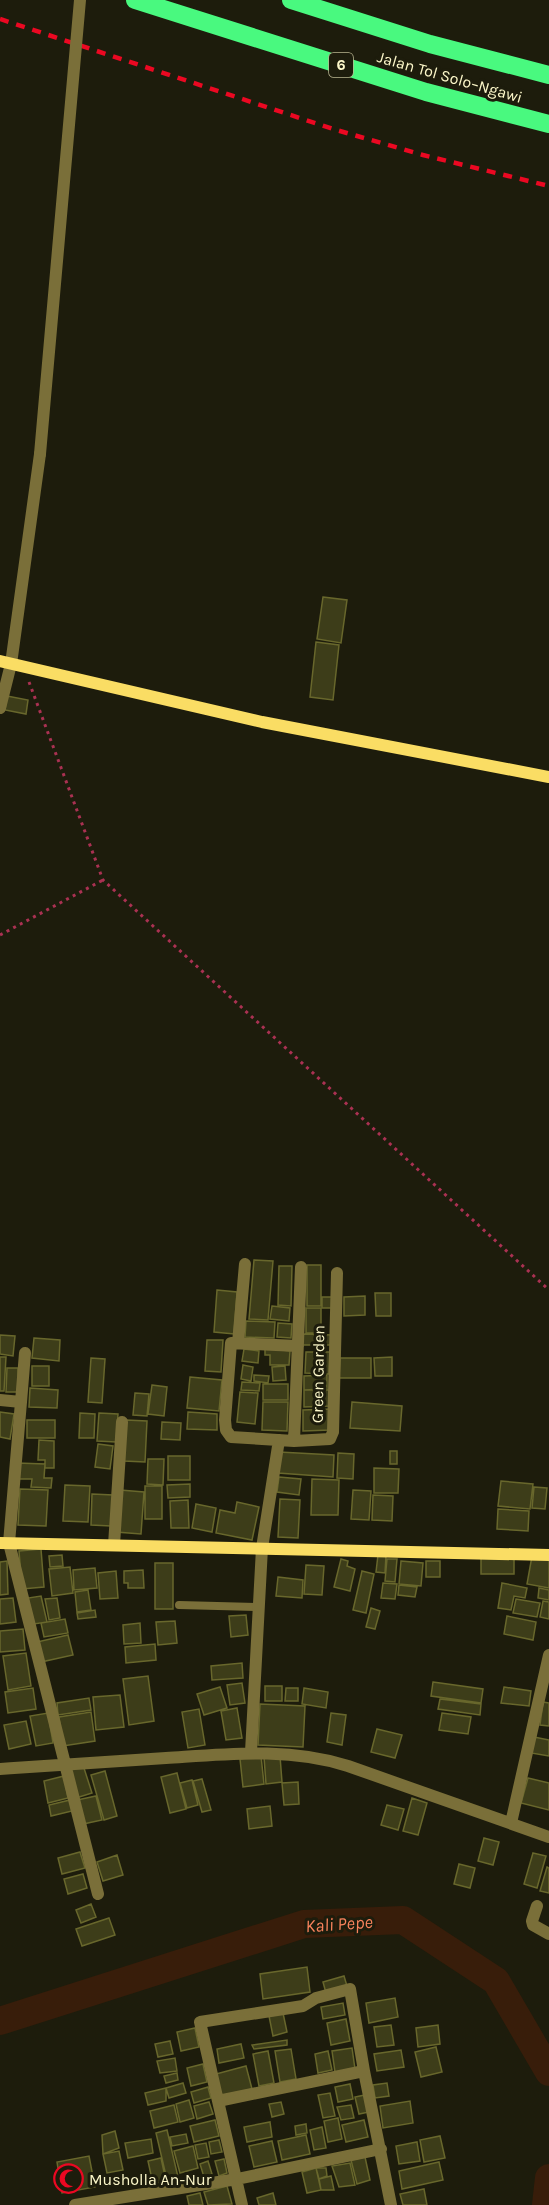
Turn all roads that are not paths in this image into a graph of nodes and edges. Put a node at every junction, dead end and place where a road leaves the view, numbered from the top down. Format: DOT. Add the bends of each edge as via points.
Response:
graph roads {
  1 [pos="80,0"];
  2 [pos="135,0"];
  3 [pos="291,0"];
  4 [pos="549,75"];
  5 [pos="549,124"];
  6 [pos="11,664"];
  7 [pos="0,708"];
  8 [pos="549,777"];
  9 [pos="245,1264"];
  10 [pos="301,1267"];
  11 [pos="337,1273"];
  12 [pos="238,1343"];
  13 [pos="298,1346"];
  14 [pos="25,1353"];
  15 [pos="0,1400"];
  16 [pos="21,1402"];
  17 [pos="122,1422"];
  18 [pos="279,1440"];
  19 [pos="294,1441"];
  20 [pos="4,1543"];
  21 [pos="114,1545"];
  22 [pos="262,1548"];
  23 [pos="549,1555"];
  24 [pos="179,1605"];
  25 [pos="260,1607"];
  26 [pos="549,1655"];
  27 [pos="545,1697"];
  28 [pos="251,1752"];
  29 [pos="63,1765"];
  30 [pos="0,1769"];
  31 [pos="511,1823"];
  32 [pos="549,1838"];
  33 [pos="98,1894"];
  34 [pos="537,1906"];
  35 [pos="549,1934"];
  36 [pos="364,2071"];
  37 [pos="218,2101"];
  38 [pos="381,2150"];
  39 [pos="237,2179"];
  40 [pos="127,2201"];
  41 [pos="75,2205"];
  42 [pos="242,2205"];
  43 [pos="391,2205"];
  1 -- 6 [label="street, bridge" via="40,454"];
  2 -- 5 [label="highway, Jalan Tol Solo–Ngawi / 6" via="426,92"];
  3 -- 4 [label="highway, Jalan Tol Solo–Ngawi" via="430,44"];
  6 -- 7 [label="street"];
  6 -- 8 [label="street" via="262,722"];
  9 -- 12 [label="street, Green Garden"];
  10 -- 13 [label="street, Green Garden"];
  11 -- 19 [label="street, Green Garden" via="333,1432 323,1442"];
  12 -- 13 [label="street, Green Garden"];
  12 -- 18 [label="street, Green Garden" via="230,1345 226,1430 231,1437"];
  13 -- 19 [label="street, Green Garden"];
  14 -- 16 [label="street"];
  15 -- 16 [label="street"];
  16 -- 20 [label="street"];
  17 -- 21 [label="street"];
  18 -- 19 [label="street, Green Garden"];
  18 -- 22 [label="street"];
  20 -- 21 [label="street"];
  20 -- 29 [label="street"];
  21 -- 22 [label="street"];
  22 -- 23 [label="street"];
  22 -- 25 [label="street"];
  24 -- 25 [label="lane"];
  25 -- 28 [label="street"];
  26 -- 27 [label="street"];
  27 -- 31 [label="street"];
  28 -- 29 [label="street"];
  28 -- 31 [label="street" via="323,1758"];
  29 -- 30 [label="street"];
  29 -- 33 [label="street"];
  31 -- 32 [label="street"];
  34 -- 35 [label="street" via="533,1925"];
  36 -- 37 [label="street"];
  36 -- 37 [label="street" via="350,1989 316,1998 303,2006 200,2022"];
  36 -- 38 [label="street"];
  37 -- 39 [label="street"];
  38 -- 39 [label="street"];
  38 -- 43 [label="street"];
  39 -- 40 [label="street"];
  39 -- 42 [label="street"];
  40 -- 41 [label="street"];
}
